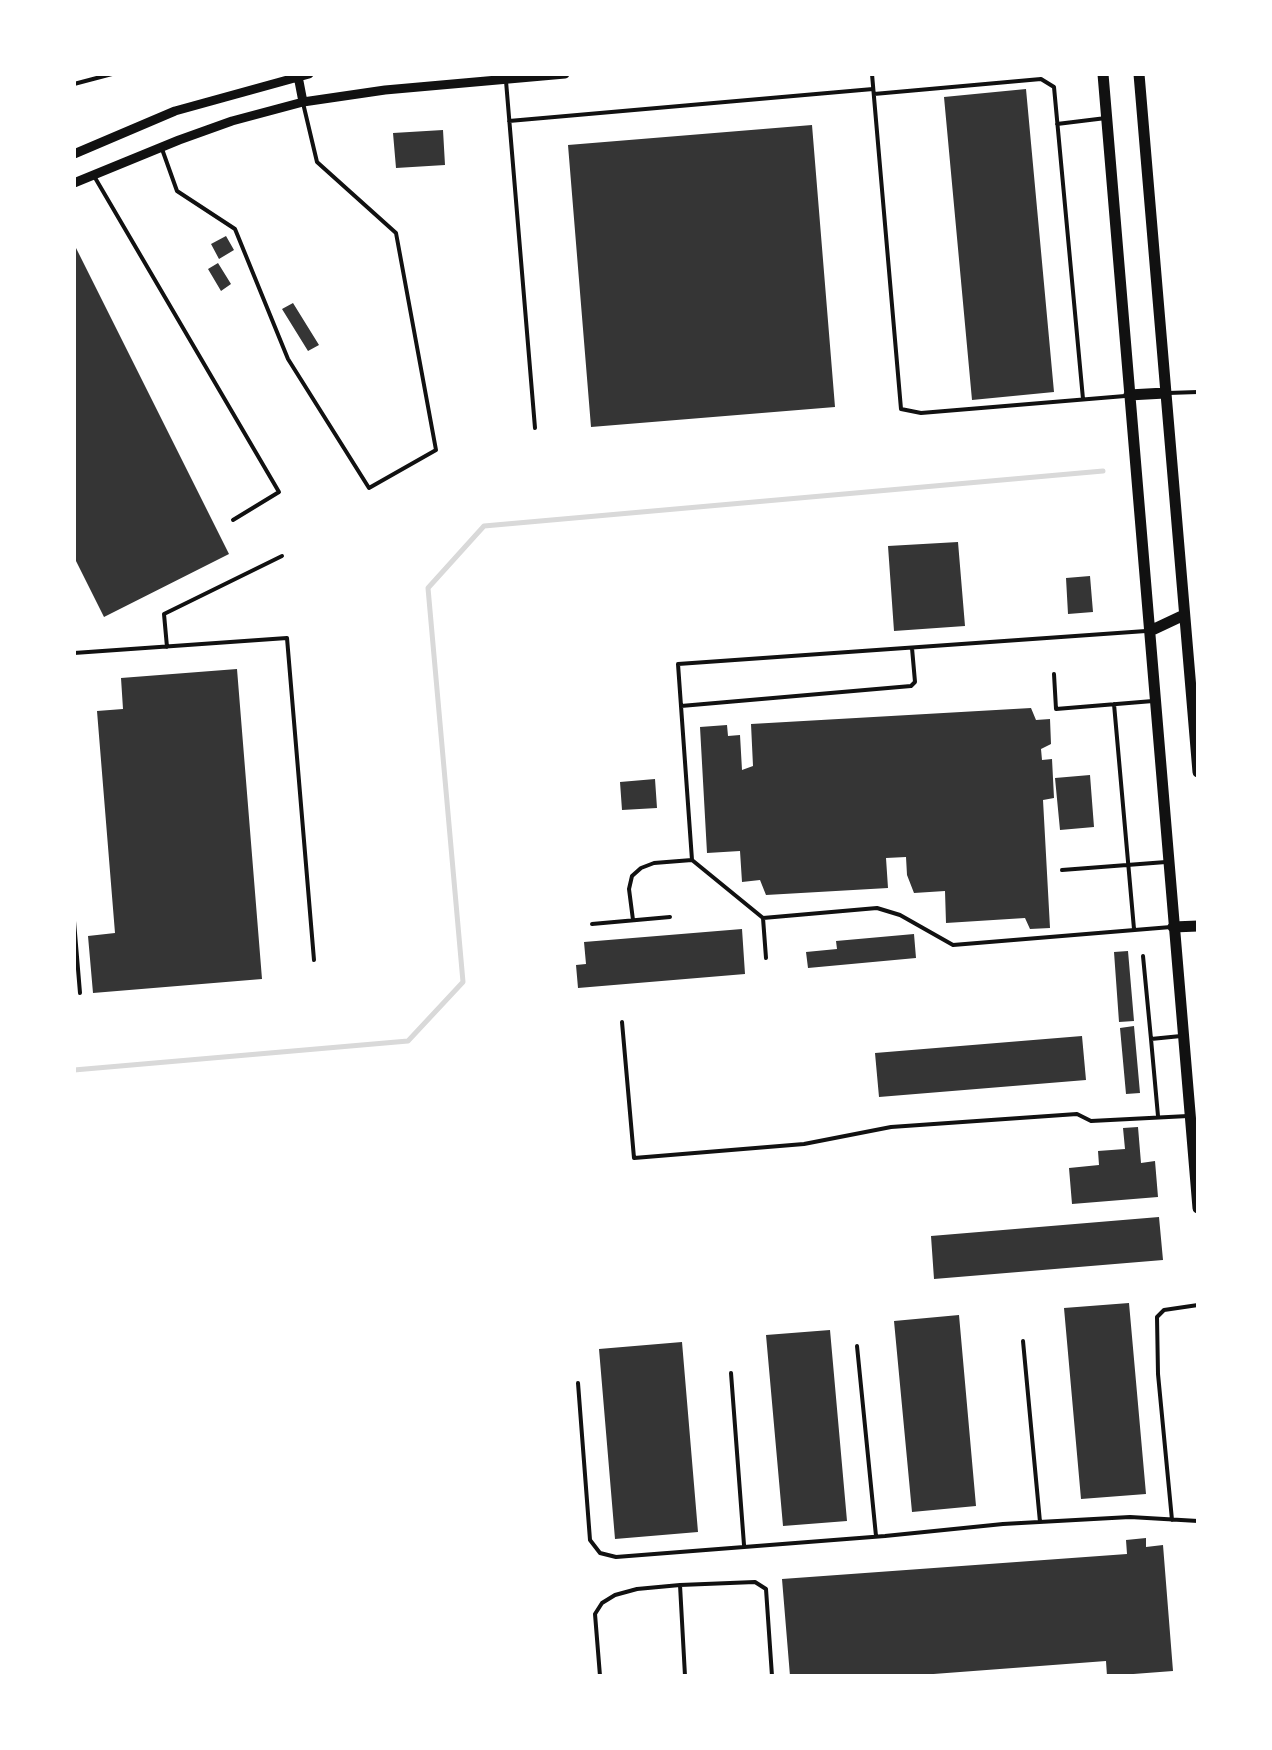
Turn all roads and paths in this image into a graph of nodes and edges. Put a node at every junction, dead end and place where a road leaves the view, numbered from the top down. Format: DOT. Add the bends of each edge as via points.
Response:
graph roads {
  1 [pos="112,74"];
  2 [pos="309,74"];
  3 [pos="565,74"];
  4 [pos="872,74"];
  5 [pos="1103,74"];
  6 [pos="1139,74"];
  7 [pos="298,76"];
  8 [pos="505,76"];
  9 [pos="74,84"];
  10 [pos="874,91"];
  11 [pos="303,102"];
  12 [pos="1106,118"];
  13 [pos="509,121"];
  14 [pos="1057,124"];
  15 [pos="161,147"];
  16 [pos="74,154"];
  17 [pos="93,174"];
  18 [pos="74,183"];
  19 [pos="1198,392"];
  20 [pos="1165,393"];
  21 [pos="1129,395"];
  22 [pos="1083,399"];
  23 [pos="535,428"];
  24 [pos="233,520"];
  25 [pos="282,556"];
  26 [pos="1198,614"];
  27 [pos="1184,615"];
  28 [pos="1150,631"];
  29 [pos="167,647"];
  30 [pos="912,648"];
  31 [pos="74,653"];
  32 [pos="1054,674"];
  33 [pos="1155,701"];
  34 [pos="1114,704"];
  35 [pos="681,706"];
  36 [pos="1198,772"];
  37 [pos="692,860"];
  38 [pos="1168,862"];
  39 [pos="1128,865"];
  40 [pos="1062,870"];
  41 [pos="670,917"];
  42 [pos="763,918"];
  43 [pos="633,920"];
  44 [pos="74,921"];
  45 [pos="592,924"];
  46 [pos="1198,926"];
  47 [pos="1173,927"];
  48 [pos="1134,930"];
  49 [pos="1143,956"];
  50 [pos="766,958"];
  51 [pos="314,960"];
  52 [pos="80,993"];
  53 [pos="622,1022"];
  54 [pos="1183,1036"];
  55 [pos="1151,1039"];
  56 [pos="1194,1116"];
  57 [pos="1159,1117"];
  58 [pos="1198,1208"];
  59 [pos="1198,1305"];
  60 [pos="1023,1341"];
  61 [pos="857,1346"];
  62 [pos="731,1373"];
  63 [pos="578,1383"];
  64 [pos="1172,1520"];
  65 [pos="1198,1521"];
  66 [pos="1040,1522"];
  67 [pos="876,1536"];
  68 [pos="744,1545"];
  69 [pos="680,1585"];
  70 [pos="600,1676"];
  71 [pos="685,1676"];
  72 [pos="772,1676"];
  1 -- 9 [label="lane"];
  2 -- 7 [label="street"];
  3 -- 8 [label="street"];
  4 -- 10 [label="lane"];
  5 -- 12 [label="main road"];
  6 -- 20 [label="main road"];
  7 -- 11 [label="street"];
  7 -- 16 [label="street" via="175,111"];
  8 -- 11 [label="street"];
  8 -- 13 [label="lane"];
  10 -- 13 [label="lane"];
  10 -- 14 [label="lane" via="1041,79 1054,87"];
  10 -- 22 [label="lane" via="901,409 921,413"];
  11 -- 15 [label="street"];
  11 -- 15 [label="lane" via="317,162 396,233 436,450 369,488 288,359 235,229 177,191"];
  12 -- 14 [label="lane"];
  12 -- 21 [label="main road"];
  13 -- 23 [label="lane"];
  14 -- 22 [label="lane"];
  15 -- 17 [label="street"];
  17 -- 18 [label="street"];
  17 -- 24 [label="lane" via="279,492"];
  19 -- 20 [label="lane"];
  20 -- 21 [label="main road"];
  20 -- 27 [label="main road"];
  21 -- 22 [label="lane"];
  21 -- 28 [label="main road"];
  25 -- 29 [label="lane" via="164,614"];
  26 -- 27 [label="lane"];
  27 -- 28 [label="main road"];
  27 -- 36 [label="main road"];
  28 -- 30 [label="lane"];
  28 -- 33 [label="main road"];
  29 -- 31 [label="lane"];
  29 -- 51 [label="lane" via="287,638"];
  30 -- 35 [label="lane" via="911,686"];
  30 -- 35 [label="lane" via="678,664"];
  32 -- 34 [label="lane" via="1056,709"];
  33 -- 34 [label="lane"];
  33 -- 38 [label="main road"];
  34 -- 39 [label="lane"];
  35 -- 37 [label="lane"];
  37 -- 42 [label="lane"];
  37 -- 43 [label="lane" via="654,863 632,876"];
  38 -- 39 [label="lane"];
  38 -- 47 [label="main road"];
  39 -- 40 [label="lane"];
  39 -- 48 [label="lane"];
  41 -- 43 [label="lane"];
  42 -- 48 [label="lane" via="877,908 953,945"];
  42 -- 50 [label="lane"];
  43 -- 45 [label="lane"];
  44 -- 52 [label="lane"];
  46 -- 47 [label="main road"];
  47 -- 48 [label="lane"];
  47 -- 54 [label="main road"];
  49 -- 55 [label="lane"];
  53 -- 57 [label="lane" via="634,1158 804,1144 891,1127 1077,1114 1091,1121"];
  54 -- 55 [label="lane"];
  54 -- 56 [label="main road"];
  55 -- 57 [label="lane"];
  56 -- 57 [label="lane"];
  56 -- 58 [label="main road"];
  59 -- 64 [label="lane" via="1164,1310 1157,1317"];
  60 -- 66 [label="lane"];
  61 -- 67 [label="lane"];
  62 -- 68 [label="lane"];
  63 -- 68 [label="lane" via="590,1540 600,1553 616,1557"];
  64 -- 65 [label="lane"];
  64 -- 66 [label="lane"];
  66 -- 67 [label="lane"];
  67 -- 68 [label="lane"];
  69 -- 70 [label="lane" via="637,1589 602,1603 595,1614"];
  69 -- 71 [label="lane"];
  69 -- 72 [label="lane" via="755,1582 766,1589"];
}
